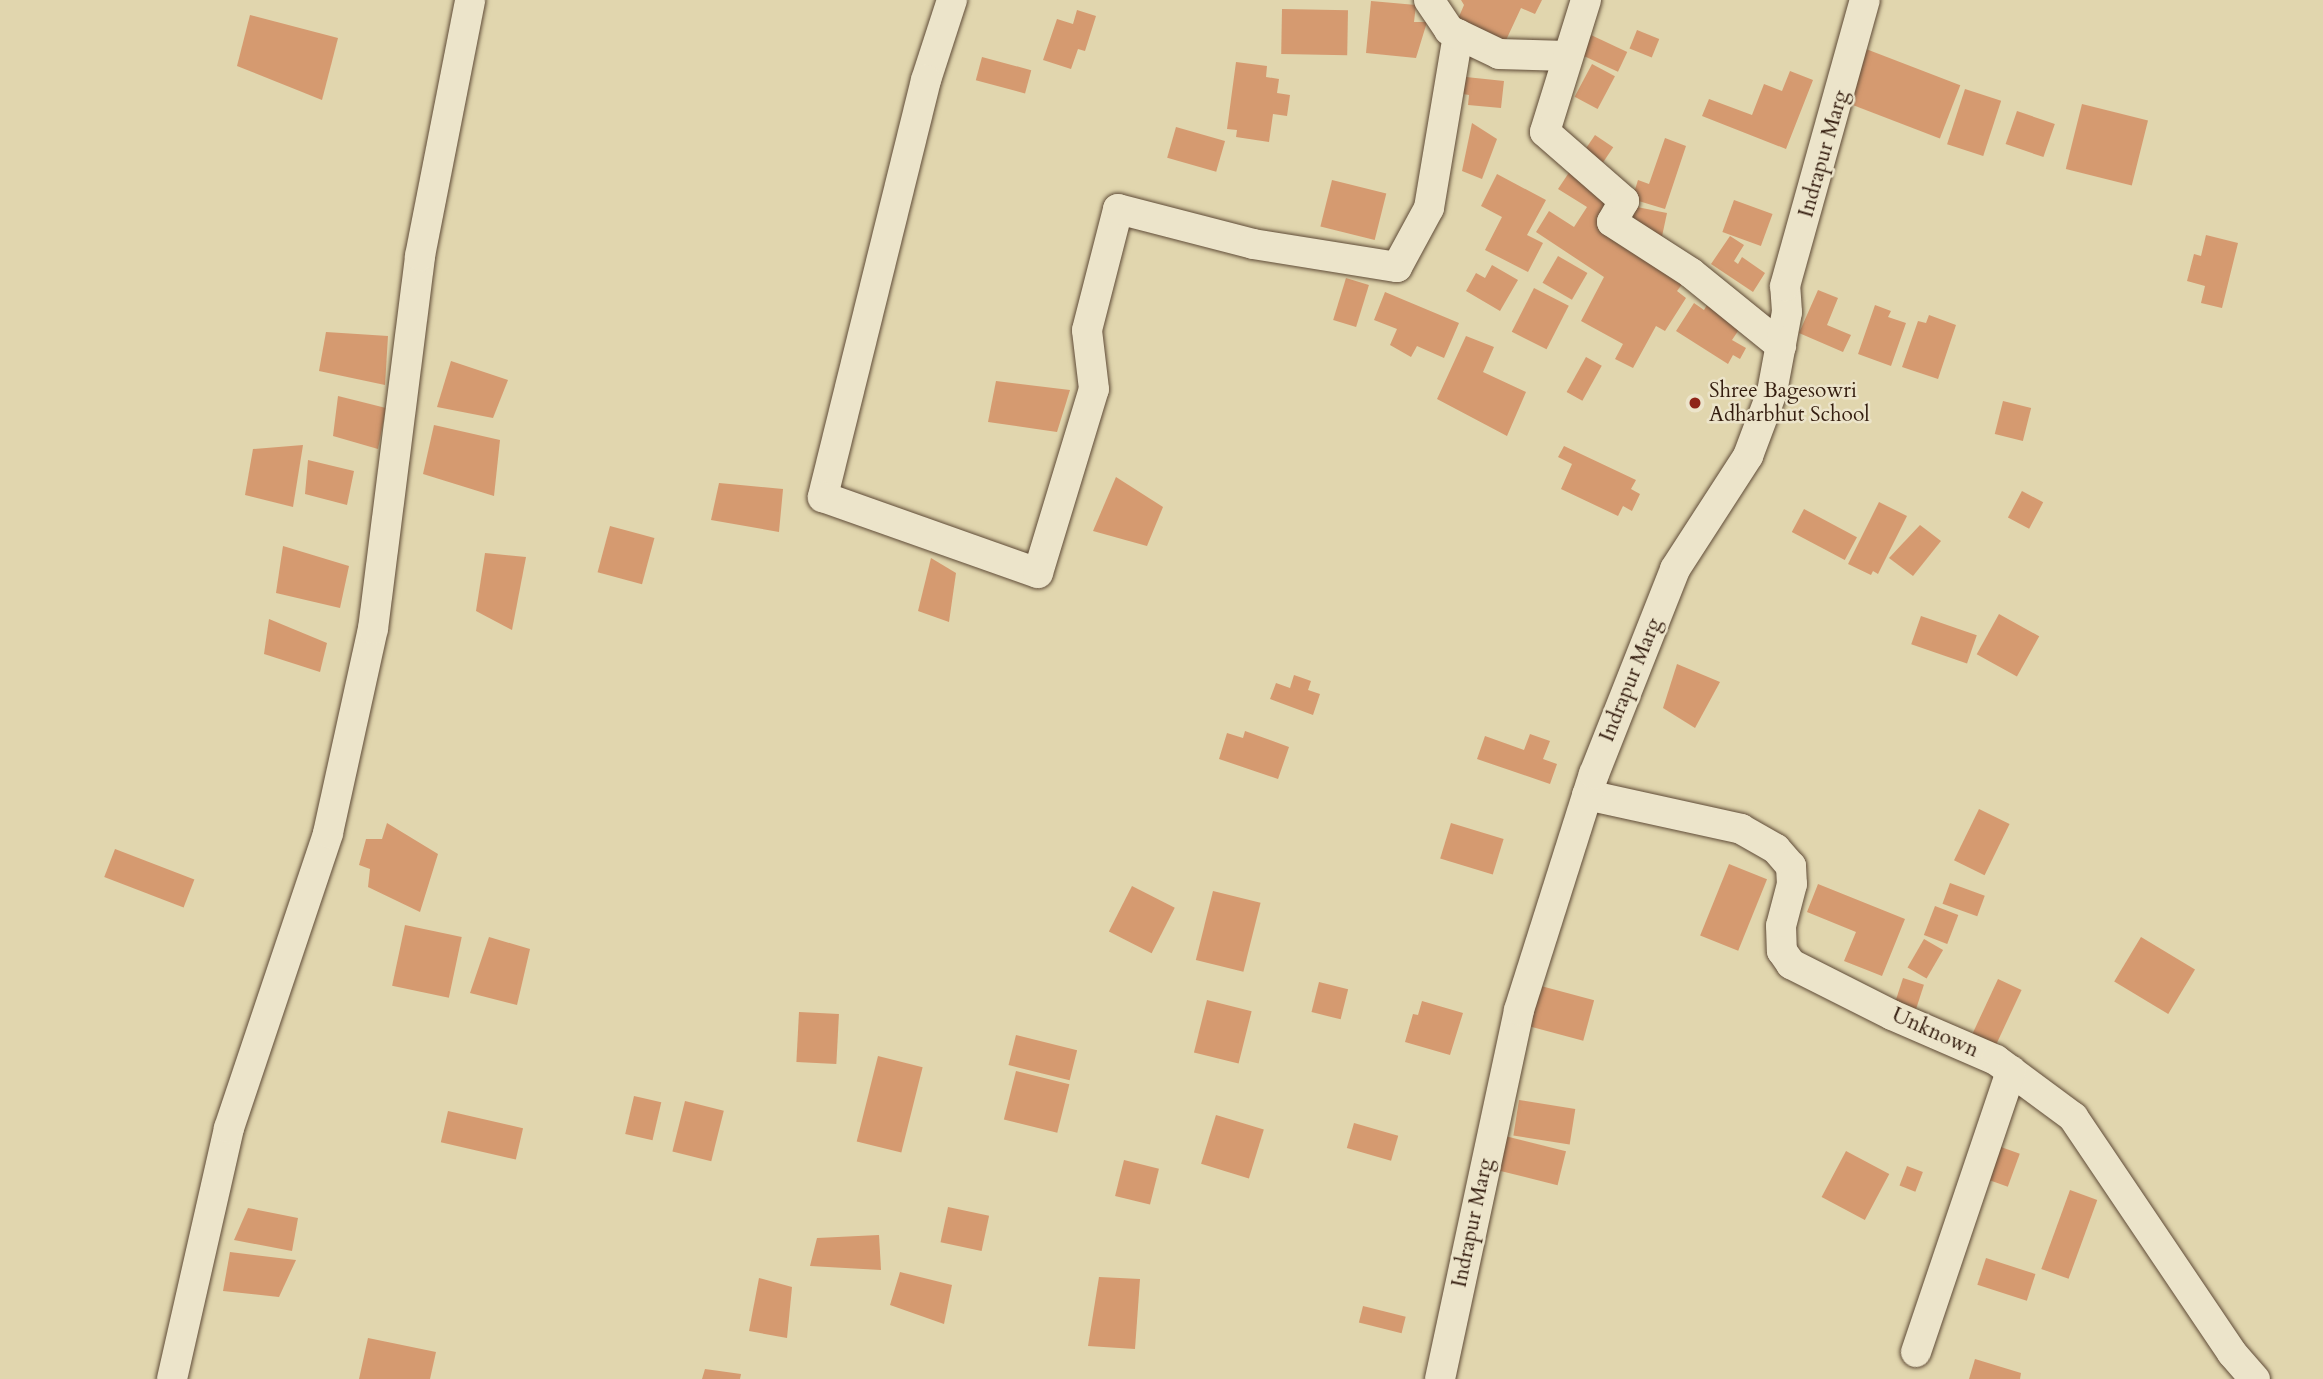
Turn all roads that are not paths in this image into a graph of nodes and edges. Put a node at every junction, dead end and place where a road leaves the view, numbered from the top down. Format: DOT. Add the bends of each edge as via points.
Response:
graph roads {
  1 [pos="470,0"];
  2 [pos="952,0"];
  3 [pos="1429,0"];
  4 [pos="1586,0"];
  5 [pos="1865,0"];
  6 [pos="1458,34"];
  7 [pos="1567,56"];
  8 [pos="1781,346"];
  9 [pos="1587,795"];
  10 [pos="2011,1071"];
  11 [pos="1916,1352"];
  12 [pos="172,1379"];
  13 [pos="1440,1379"];
  14 [pos="2255,1379"];
  1 -- 12 [label="street" via="420,256 373,629 328,833 229,1128"];
  2 -- 6 [label="street" via="926,80 823,497 1038,573 1094,389 1087,330 1118,209 1253,244 1397,267 1429,208"];
  3 -- 6 [label="street" via="1449,30"];
  4 -- 7 [label="street"];
  5 -- 8 [label="street, Indrapur Marg" via="1786,286"];
  6 -- 7 [label="street" via="1499,54"];
  7 -- 8 [label="street" via="1545,132 1624,201 1612,222 1691,273"];
  8 -- 9 [label="street, Indrapur Marg" via="1772,393 1748,456 1675,569"];
  9 -- 10 [label="street, Unknown" via="1741,829 1776,849 1791,866 1792,884 1781,926 1782,951 1791,964"];
  9 -- 13 [label="street, Indrapur Marg" via="1520,1010"];
  10 -- 11 [label="street"];
  10 -- 14 [label="street, Unknown" via="2074,1117 2232,1353"];
}
